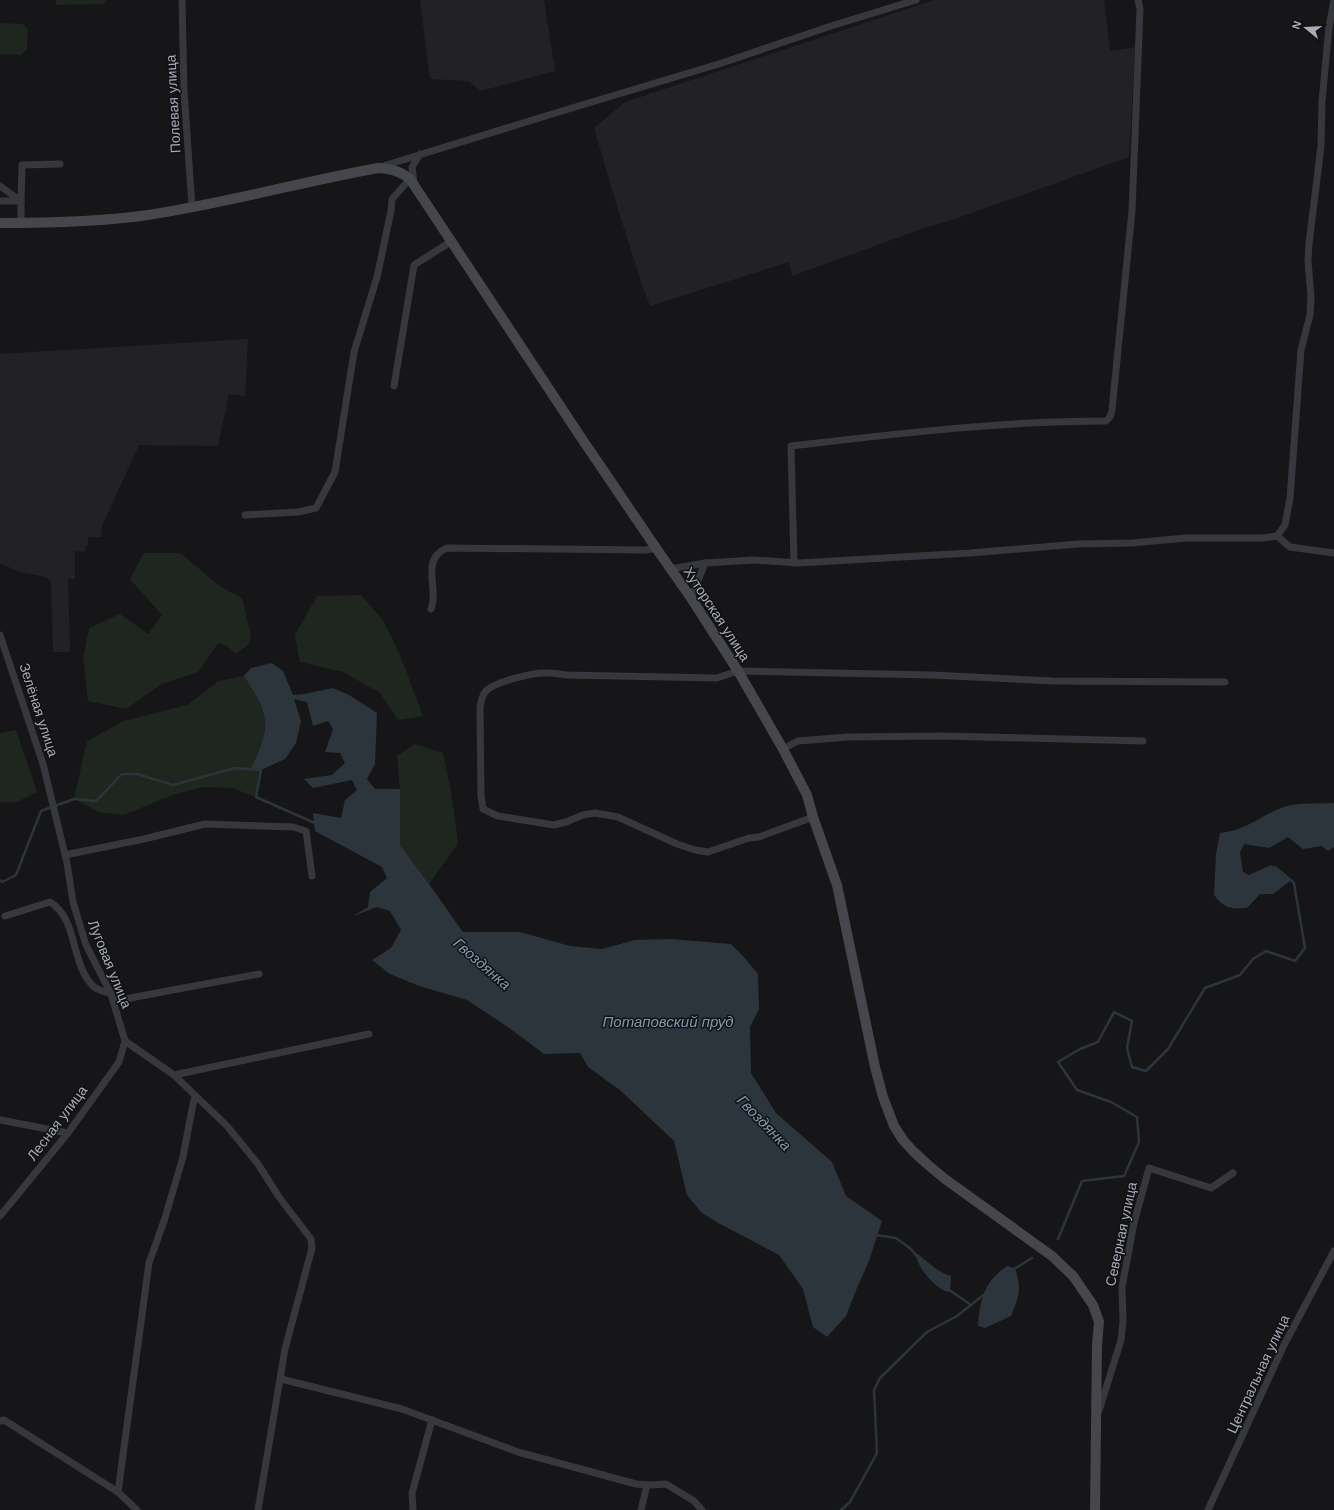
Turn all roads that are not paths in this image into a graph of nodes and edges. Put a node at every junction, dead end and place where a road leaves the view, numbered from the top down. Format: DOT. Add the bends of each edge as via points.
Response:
graph roads {
  1 [pos="182,0"];
  2 [pos="916,0"];
  3 [pos="1138,0"];
  4 [pos="1334,0"];
  5 [pos="420,154"];
  6 [pos="60,164"];
  7 [pos="378,168"];
  8 [pos="412,182"];
  9 [pos="0,186"];
  10 [pos="0,201"];
  11 [pos="21,201"];
  12 [pos="192,207"];
  13 [pos="21,223"];
  14 [pos="0,224"];
  15 [pos="452,241"];
  16 [pos="394,386"];
  17 [pos="245,515"];
  18 [pos="1277,536"];
  19 [pos="656,548"];
  20 [pos="1334,553"];
  21 [pos="705,563"];
  22 [pos="794,563"];
  23 [pos="670,569"];
  24 [pos="691,598"];
  25 [pos="431,609"];
  26 [pos="0,635"];
  27 [pos="738,672"];
  28 [pos="1225,682"];
  29 [pos="1143,741"];
  30 [pos="783,749"];
  31 [pos="813,817"];
  32 [pos="57,821"];
  33 [pos="65,855"];
  34 [pos="312,876"];
  35 [pos="4,916"];
  36 [pos="259,974"];
  37 [pos="112,998"];
  38 [pos="369,1034"];
  39 [pos="125,1041"];
  40 [pos="174,1075"];
  41 [pos="195,1097"];
  42 [pos="0,1120"];
  43 [pos="68,1133"];
  44 [pos="1233,1173"];
  45 [pos="0,1216"];
  46 [pos="1334,1251"];
  47 [pos="281,1379"];
  48 [pos="1097,1417"];
  49 [pos="432,1420"];
  50 [pos="0,1421"];
  51 [pos="647,1485"];
  52 [pos="118,1492"];
  53 [pos="136,1510"];
  54 [pos="258,1510"];
  55 [pos="413,1510"];
  56 [pos="641,1510"];
  57 [pos="702,1510"];
  58 [pos="1095,1510"];
  59 [pos="1208,1510"];
  1 -- 12 [label="street, Полевая улица" via="184,91"];
  2 -- 5 [label="street" via="722,63"];
  3 -- 22 [label="street" via="1140,9 1132,210 1110,416 1106,421 998,425 790,446"];
  4 -- 18 [label="street" via="1329,27 1322,101 1321,146 1309,244 1310,315 1301,350 1290,498 1285,525"];
  5 -- 7 [label="street"];
  5 -- 8 [label="street" via="412,167"];
  6 -- 11 [label="street" via="22,165"];
  7 -- 8 [label="main road" via="393,169"];
  7 -- 12 [label="main road"];
  8 -- 15 [label="main road, Хуторская улица"];
  8 -- 17 [label="street" via="392,199 377,276 354,352 335,472 316,508 298,512"];
  9 -- 11 [label="street"];
  10 -- 11 [label="street"];
  11 -- 13 [label="street"];
  12 -- 13 [label="main road" via="104,220"];
  13 -- 14 [label="main road"];
  15 -- 16 [label="street" via="414,265"];
  15 -- 19 [label="main road, Хуторская улица"];
  18 -- 20 [label="street" via="1290,546"];
  18 -- 22 [label="street" via="1078,544"];
  19 -- 23 [label="main road, Хуторская улица"];
  19 -- 25 [label="street" via="447,548 440,551 431,570"];
  21 -- 22 [label="street" via="754,560"];
  21 -- 23 [label="street"];
  21 -- 24 [label="street"];
  23 -- 24 [label="main road, Хуторская улица"];
  24 -- 27 [label="main road, Хуторская улица"];
  26 -- 32 [label="street, Зелёная улица" via="39,749"];
  27 -- 28 [label="street" via="932,675 1052,682"];
  27 -- 30 [label="main road, Хуторская улица"];
  27 -- 31 [label="street" via="717,678 546,673 528,675 492,687 486,692 480,707 483,809 498,816 554,825 595,813 618,817 677,844 708,852"];
  29 -- 30 [label="street" via="943,736 848,737 798,741"];
  30 -- 31 [label="main road, Хуторская улица" via="807,795"];
  31 -- 48 [label="main road, Хуторская улица" via="837,885 875,1067 894,1126 903,1140 927,1164 1052,1256 1084,1290 1099,1322"];
  32 -- 33 [label="street, Луговая улица"];
  33 -- 34 [label="street" via="205,824 293,827 306,831"];
  33 -- 37 [label="street, Луговая улица" via="73,902 86,945"];
  35 -- 37 [label="street" via="50,902 57,906 65,917 78,962 92,986"];
  36 -- 37 [label="street"];
  37 -- 39 [label="street, Луговая улица"];
  38 -- 40 [label="street"];
  39 -- 40 [label="street"];
  39 -- 43 [label="street, Лесная улица" via="119,1062"];
  40 -- 41 [label="street"];
  41 -- 47 [label="street" via="227,1126 258,1164 311,1239 312,1248 285,1349"];
  41 -- 52 [label="street" via="182,1157 149,1263"];
  42 -- 43 [label="street"];
  43 -- 45 [label="street, Лесная улица"];
  44 -- 48 [label="street, Северная улица" via="1211,1188 1149,1168 1134,1223 1122,1287 1121,1340"];
  46 -- 59 [label="street, Центральная улица" via="1284,1345"];
  47 -- 49 [label="street" via="402,1409"];
  47 -- 54 [label="street"];
  48 -- 58 [label="main road, Хуторская улица"];
  49 -- 51 [label="street" via="518,1452"];
  49 -- 55 [label="street" via="412,1493"];
  50 -- 52 [label="street" via="4,1420"];
  51 -- 56 [label="street"];
  51 -- 57 [label="street" via="666,1484 694,1501"];
  52 -- 53 [label="street"];
}
